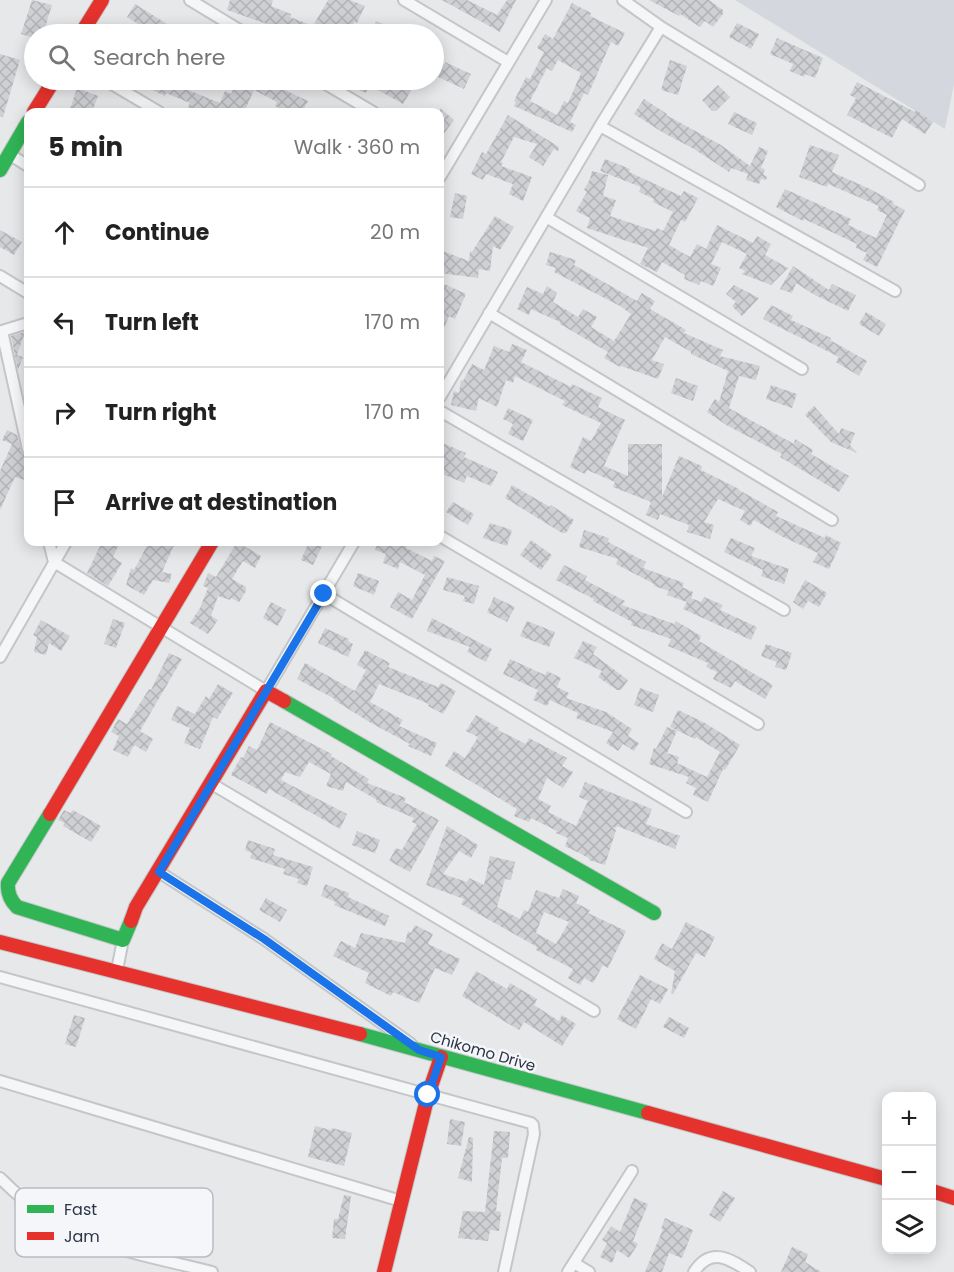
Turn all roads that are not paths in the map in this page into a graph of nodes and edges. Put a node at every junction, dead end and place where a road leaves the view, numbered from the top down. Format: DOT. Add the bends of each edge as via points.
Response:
graph roads {
  1 [pos="102,0"];
  2 [pos="190,0"];
  3 [pos="404,0"];
  4 [pos="546,0"];
  5 [pos="623,0"];
  6 [pos="87,24"];
  7 [pos="230,24"];
  8 [pos="661,27"];
  9 [pos="508,62"];
  10 [pos="48,90"];
  11 [pos="122,90"];
  12 [pos="336,90"];
  13 [pos="36,108"];
  14 [pos="152,108"];
  15 [pos="366,108"];
  16 [pos="600,126"];
  17 [pos="24,129"];
  18 [pos="9,154"];
  19 [pos="444,156"];
  20 [pos="450,160"];
  21 [pos="24,163"];
  22 [pos="0,170"];
  23 [pos="444,170"];
  24 [pos="919,185"];
  25 [pos="546,217"];
  26 [pos="0,276"];
  27 [pos="24,291"];
  28 [pos="895,291"];
  29 [pos="489,313"];
  30 [pos="24,324"];
  31 [pos="1,332"];
  32 [pos="802,369"];
  33 [pos="444,390"];
  34 [pos="444,413"];
  35 [pos="24,432"];
  36 [pos="832,520"];
  37 [pos="444,538"];
  38 [pos="50,546"];
  39 [pos="64,546"];
  40 [pos="210,546"];
  41 [pos="352,546"];
  42 [pos="54,562"];
  43 [pos="324,594"];
  44 [pos="784,610"];
  45 [pos="160,626"];
  46 [pos="0,657"];
  47 [pos="266,691"];
  48 [pos="758,724"];
  49 [pos="212,784"];
  50 [pos="686,812"];
  51 [pos="159,872"];
  52 [pos="654,913"];
  53 [pos="123,940"];
  54 [pos="0,942"];
  55 [pos="117,970"];
  56 [pos="0,977"];
  57 [pos="594,1011"];
  58 [pos="419,1050"];
  59 [pos="441,1057"];
  60 [pos="0,1081"];
  61 [pos="428,1095"];
  62 [pos="632,1172"];
  63 [pos="0,1178"];
  64 [pos="882,1178"];
  65 [pos="936,1192"];
  66 [pos="15,1193"];
  67 [pos="954,1198"];
  68 [pos="401,1201"];
  69 [pos="154,1257"];
  70 [pos="571,1268"];
  71 [pos="212,1272"];
  72 [pos="384,1272"];
  73 [pos="504,1272"];
  74 [pos="589,1272"];
  75 [pos="694,1272"];
  76 [pos="750,1272"];
  1 -- 6 [label="street"];
  2 -- 7 [label="street"];
  3 -- 9 [label="street"];
  4 -- 9 [label="street"];
  5 -- 8 [label="street"];
  8 -- 16 [label="street"];
  8 -- 24 [label="street"];
  9 -- 20 [label="street"];
  10 -- 13 [label="street"];
  11 -- 14 [label="street"];
  12 -- 15 [label="street"];
  16 -- 25 [label="street"];
  16 -- 28 [label="street"];
  17 -- 18 [label="street"];
  18 -- 21 [label="street"];
  18 -- 22 [label="street"];
  19 -- 20 [label="street"];
  20 -- 23 [label="street"];
  25 -- 29 [label="street"];
  25 -- 32 [label="street"];
  26 -- 27 [label="street"];
  29 -- 33 [label="street"];
  29 -- 36 [label="street"];
  30 -- 31 [label="street"];
  31 -- 35 [label="street"];
  34 -- 44 [label="street"];
  37 -- 48 [label="street"];
  38 -- 42 [label="street"];
  39 -- 42 [label="street"];
  40 -- 45 [label="street"];
  41 -- 43 [label="street"];
  42 -- 45 [label="street"];
  42 -- 46 [label="street"];
  43 -- 47 [label="street"];
  43 -- 50 [label="street"];
  45 -- 47 [label="street"];
  45 -- 53 [label="street" via="7,890 17,907"];
  47 -- 49 [label="street"];
  47 -- 52 [label="street"];
  49 -- 51 [label="street"];
  49 -- 57 [label="street"];
  51 -- 53 [label="street" via="136,907"];
  51 -- 58 [label="street" via="264,939"];
  53 -- 55 [label="street"];
  54 -- 55 [label="street, Chikomo Drive"];
  55 -- 58 [label="street, Chikomo Drive"];
  56 -- 61 [label="street"];
  58 -- 59 [label="street, Chikomo Drive"];
  59 -- 61 [label="street"];
  59 -- 64 [label="street, Chikomo Drive"];
  60 -- 68 [label="street"];
  61 -- 68 [label="street"];
  61 -- 73 [label="street" via="533,1125"];
  62 -- 70 [label="street"];
  63 -- 66 [label="street"];
  65 -- 67 [label="street"];
  68 -- 72 [label="street"];
  69 -- 71 [label="street"];
  70 -- 74 [label="street"];
  75 -- 76 [label="street" via="703,1260 716,1257 730,1259"];
}
